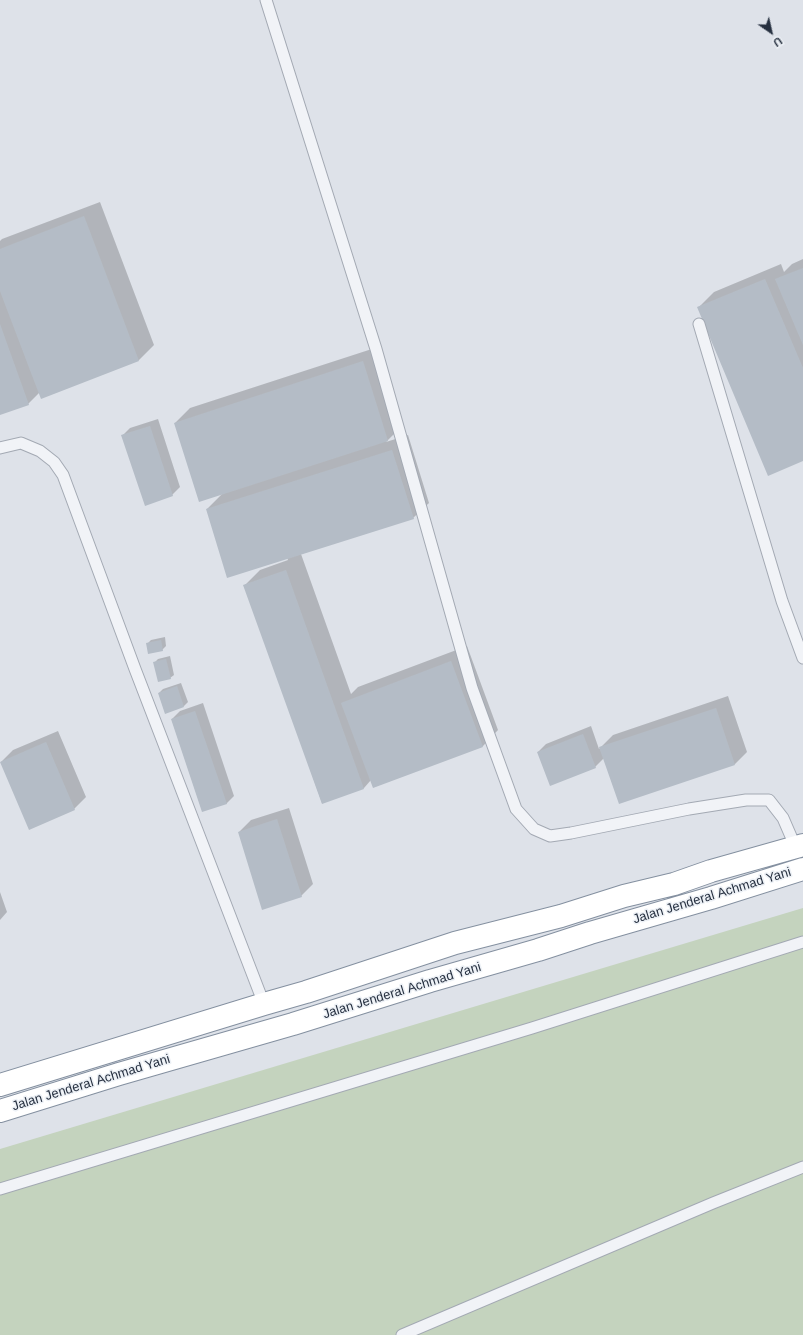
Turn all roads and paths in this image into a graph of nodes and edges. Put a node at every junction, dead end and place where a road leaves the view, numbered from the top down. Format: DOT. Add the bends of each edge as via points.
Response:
graph roads {
  1 [pos="266,0"];
  2 [pos="698,324"];
  3 [pos="0,448"];
  4 [pos="803,658"];
  5 [pos="800,847"];
  6 [pos="803,868"];
  7 [pos="803,942"];
  8 [pos="264,1004"];
  9 [pos="0,1085"];
  10 [pos="0,1111"];
  11 [pos="803,1167"];
  12 [pos="0,1189"];
  13 [pos="402,1335"];
  1 -- 5 [label="lane" via="376,349 472,688 516,809 534,830 550,836 689,809 746,800 769,800"];
  2 -- 4 [label="lane" via="782,601"];
  3 -- 8 [label="lane" via="21,443 40,451 54,462 63,475"];
  5 -- 8 [label="highway, Jalan Jenderal Achmad Yani" via="561,916 455,943"];
  6 -- 10 [label="highway, Jalan Jenderal Achmad Yani"];
  7 -- 12 [label="lane" via="532,1028"];
  8 -- 9 [label="highway, Jalan Jenderal Achmad Yani"];
  11 -- 13 [label="lane" via="714,1202"];
}
